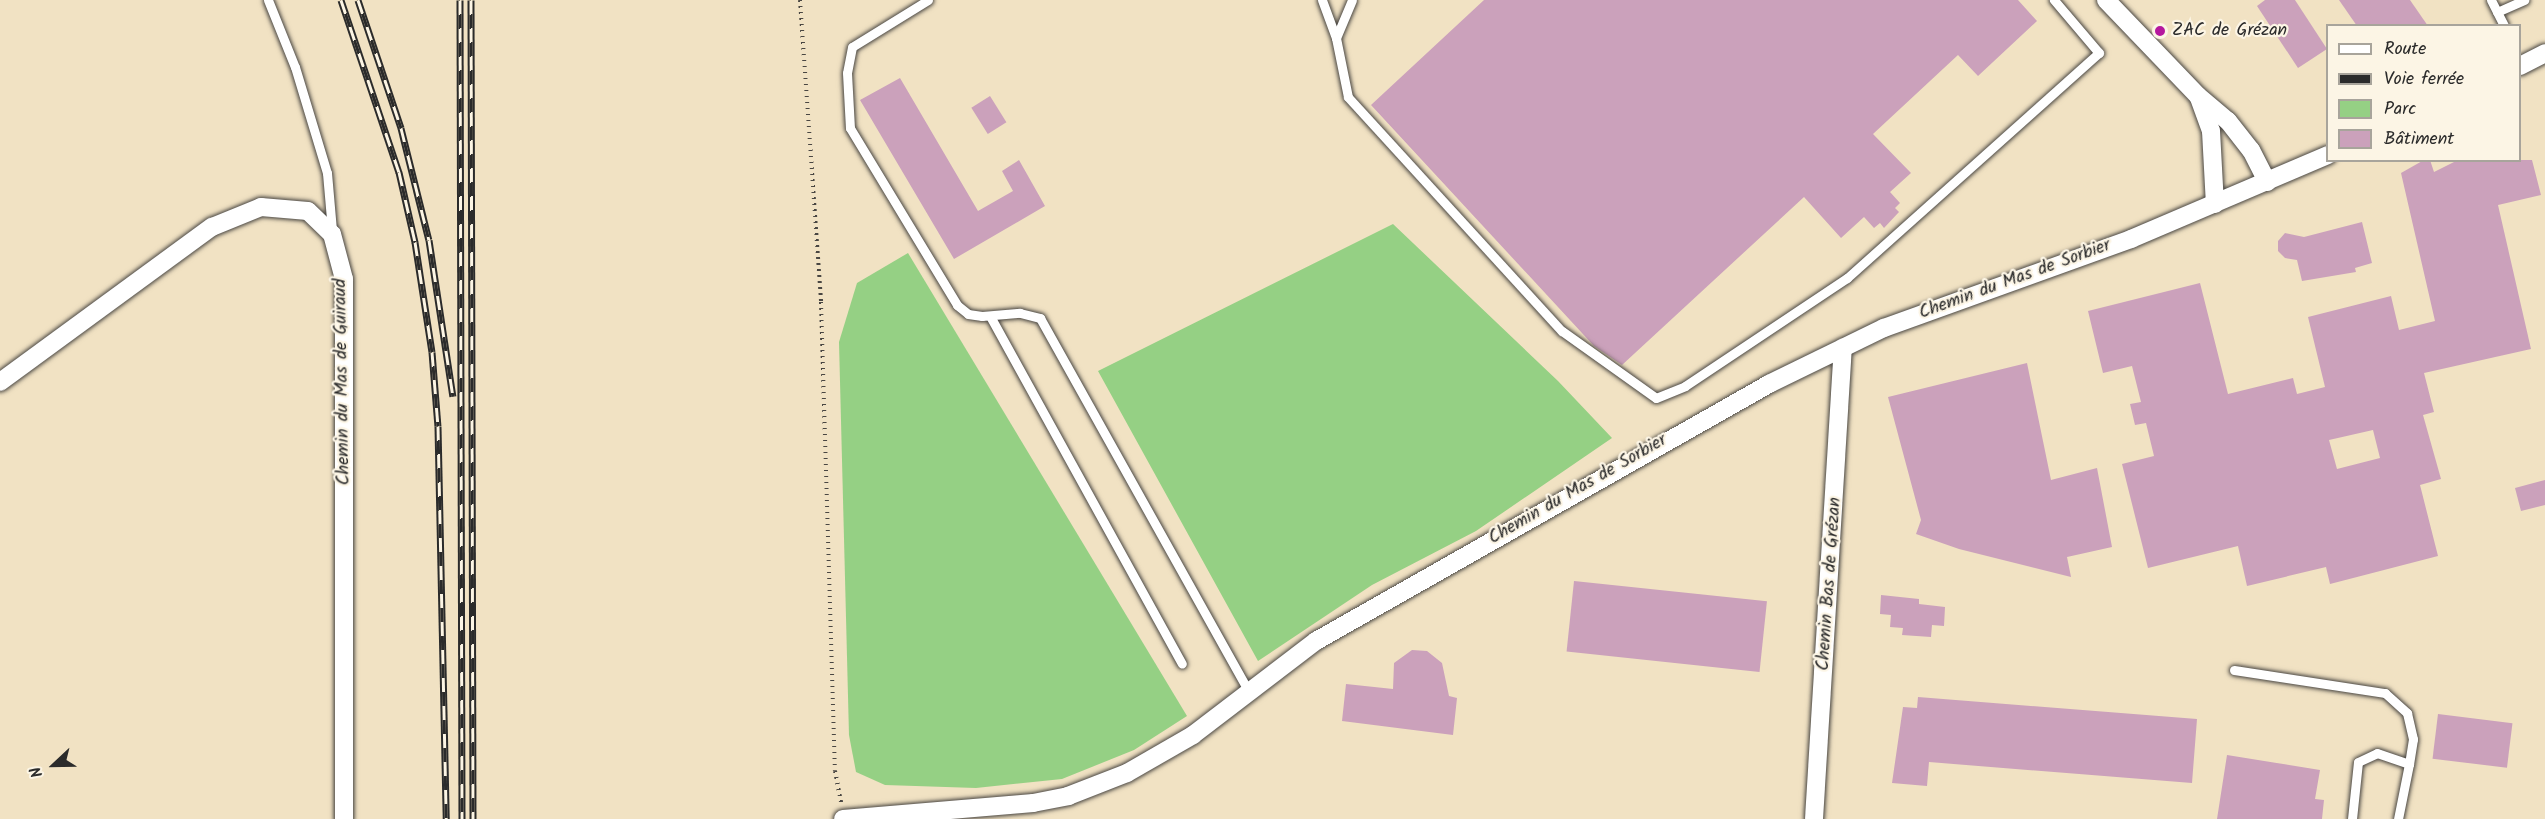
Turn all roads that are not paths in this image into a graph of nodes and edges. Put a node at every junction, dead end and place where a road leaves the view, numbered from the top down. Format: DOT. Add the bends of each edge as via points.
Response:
graph roads {
  1 [pos="268,0"];
  2 [pos="928,0"];
  3 [pos="1322,0"];
  4 [pos="1352,0"];
  5 [pos="2054,0"];
  6 [pos="2106,0"];
  7 [pos="2491,0"];
  8 [pos="2524,0"];
  9 [pos="2497,12"];
  10 [pos="2503,24"];
  11 [pos="1336,38"];
  12 [pos="2198,96"];
  13 [pos="2326,156"];
  14 [pos="2267,182"];
  15 [pos="2215,204"];
  16 [pos="332,234"];
  17 [pos="990,316"];
  18 [pos="1843,348"];
  19 [pos="0,382"];
  20 [pos="1182,664"];
  21 [pos="2234,670"];
  22 [pos="1249,692"];
  23 [pos="2409,764"];
  24 [pos="344,819"];
  25 [pos="844,819"];
  26 [pos="1814,819"];
  27 [pos="2352,819"];
  28 [pos="2398,819"];
  1 -- 16 [label="lane" via="296,67 327,173"];
  2 -- 17 [label="lane" via="852,47 847,72 850,128 957,305 968,314"];
  3 -- 11 [label="lane"];
  4 -- 11 [label="lane"];
  5 -- 11 [label="lane" via="2099,53 1847,278 1685,386 1656,398 1562,332 1348,97"];
  6 -- 12 [label="street"];
  7 -- 9 [label="lane"];
  8 -- 9 [label="lane"];
  9 -- 10 [label="lane"];
  12 -- 14 [label="street" via="2228,122 2251,150"];
  12 -- 15 [label="street" via="2211,131"];
  13 -- 14 [label="street, Chemin du Mas de Sorbier"];
  14 -- 15 [label="street, Chemin du Mas de Sorbier"];
  15 -- 18 [label="street, Chemin du Mas de Sorbier" via="2083,257 1944,305"];
  16 -- 19 [label="street" via="308,212 261,207 212,227"];
  16 -- 24 [label="street, Chemin du Mas de Guiraud" via="344,279"];
  17 -- 20 [label="lane"];
  17 -- 22 [label="lane" via="1020,313 1040,318"];
  18 -- 22 [label="street, Chemin du Mas de Sorbier" via="1714,413 1402,591 1316,641"];
  18 -- 26 [label="street, Chemin Bas de Grézan"];
  21 -- 23 [label="lane" via="2385,693 2407,713 2413,739"];
  22 -- 25 [label="street, Chemin du Mas de Sorbier" via="1161,755 1068,795 996,807"];
  23 -- 27 [label="lane" via="2377,753 2358,762"];
  23 -- 28 [label="lane"];
}
